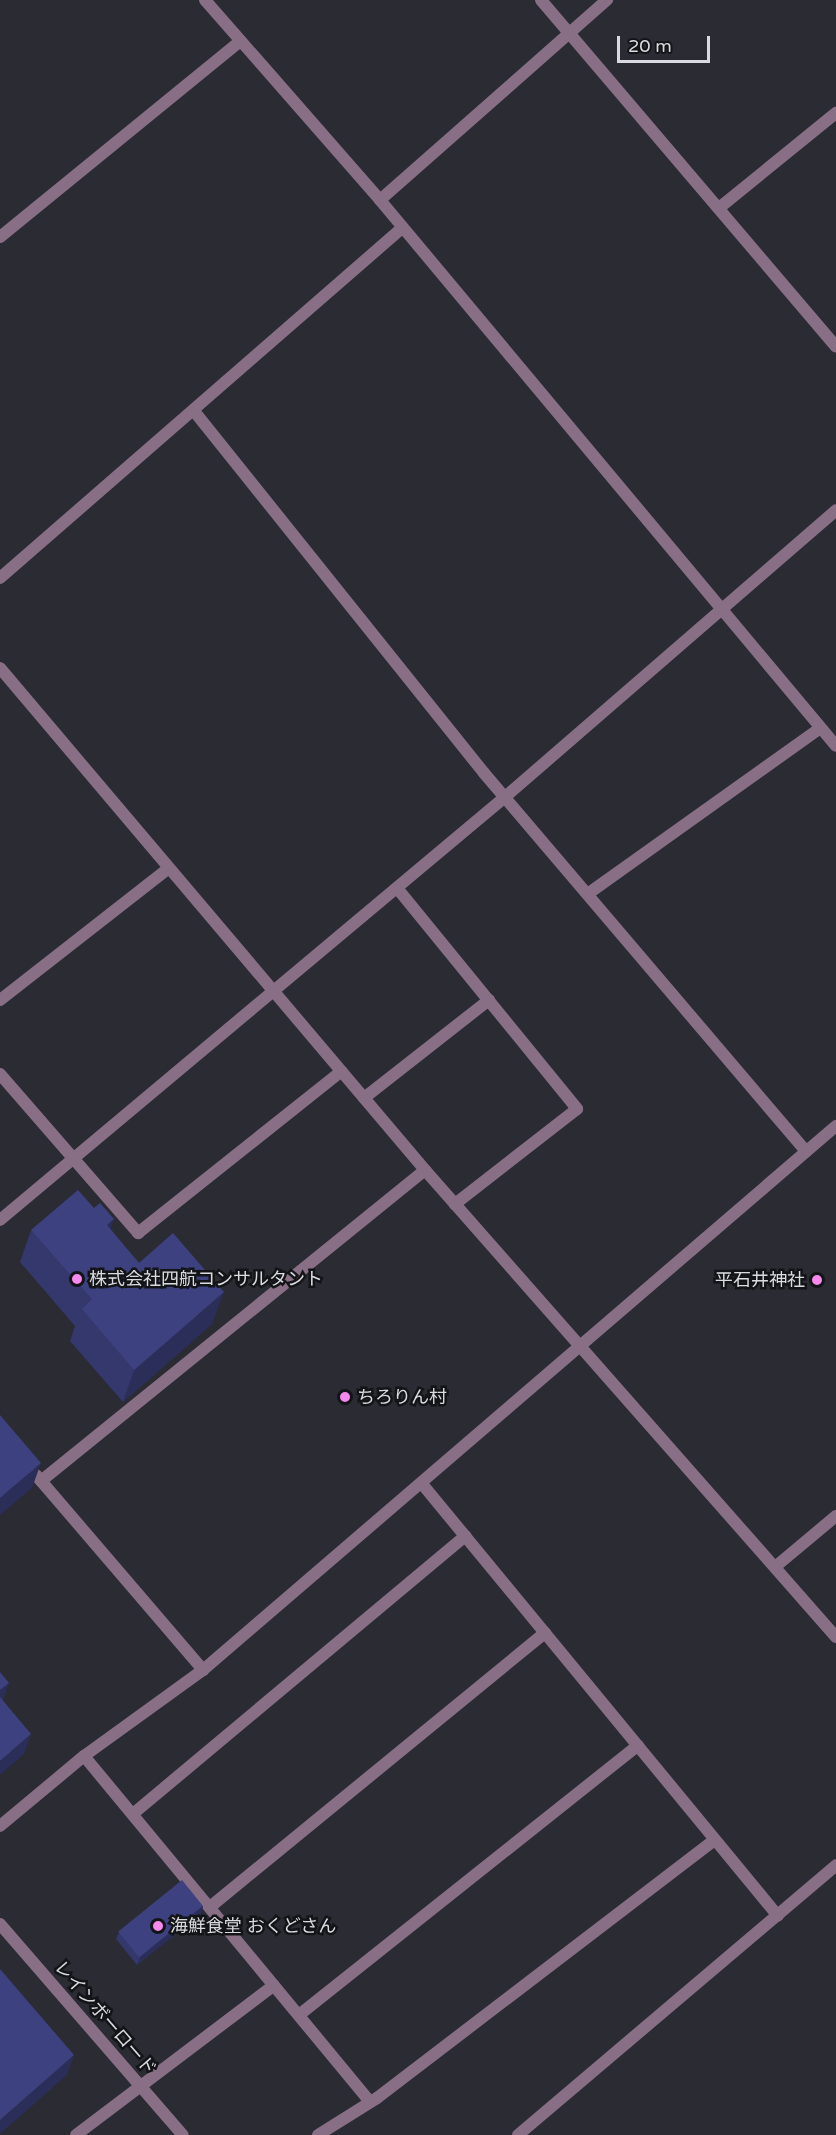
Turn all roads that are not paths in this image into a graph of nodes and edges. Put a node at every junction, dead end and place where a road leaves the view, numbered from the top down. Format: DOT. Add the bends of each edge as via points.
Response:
graph roads {
  1 [pos="205,0"];
  2 [pos="541,0"];
  3 [pos="607,0"];
  4 [pos="568,32"];
  5 [pos="240,41"];
  6 [pos="836,113"];
  7 [pos="380,200"];
  8 [pos="719,208"];
  9 [pos="402,228"];
  10 [pos="0,237"];
  11 [pos="836,347"];
  12 [pos="194,411"];
  13 [pos="836,510"];
  14 [pos="0,578"];
  15 [pos="720,610"];
  16 [pos="0,668"];
  17 [pos="820,728"];
  18 [pos="836,746"];
  19 [pos="505,797"];
  20 [pos="170,868"];
  21 [pos="397,888"];
  22 [pos="589,893"];
  23 [pos="274,990"];
  24 [pos="0,1000"];
  25 [pos="489,1000"];
  26 [pos="342,1071"];
  27 [pos="0,1074"];
  28 [pos="364,1098"];
  29 [pos="836,1126"];
  30 [pos="806,1151"];
  31 [pos="74,1159"];
  32 [pos="426,1170"];
  33 [pos="455,1204"];
  34 [pos="0,1220"];
  35 [pos="581,1344"];
  36 [pos="27,1465"];
  37 [pos="41,1481"];
  38 [pos="423,1485"];
  39 [pos="836,1516"];
  40 [pos="465,1536"];
  41 [pos="775,1567"];
  42 [pos="545,1633"];
  43 [pos="836,1637"];
  44 [pos="202,1670"];
  45 [pos="638,1745"];
  46 [pos="84,1756"];
  47 [pos="134,1813"];
  48 [pos="0,1826"];
  49 [pos="715,1839"];
  50 [pos="836,1865"];
  51 [pos="210,1907"];
  52 [pos="778,1916"];
  53 [pos="0,1924"];
  54 [pos="274,1985"];
  55 [pos="299,2015"];
  56 [pos="140,2086"];
  57 [pos="370,2102"];
  58 [pos="76,2135"];
  59 [pos="183,2135"];
  60 [pos="318,2135"];
  61 [pos="518,2135"];
  1 -- 5 [label="street"];
  2 -- 4 [label="street"];
  3 -- 4 [label="street"];
  4 -- 7 [label="street"];
  4 -- 8 [label="street"];
  5 -- 7 [label="street"];
  5 -- 10 [label="street"];
  6 -- 8 [label="street"];
  7 -- 9 [label="street"];
  8 -- 11 [label="street"];
  9 -- 12 [label="street"];
  9 -- 15 [label="street"];
  12 -- 14 [label="street"];
  12 -- 19 [label="street"];
  13 -- 15 [label="street"];
  15 -- 17 [label="street"];
  15 -- 19 [label="street"];
  16 -- 20 [label="street"];
  17 -- 18 [label="street"];
  17 -- 22 [label="street"];
  19 -- 21 [label="street"];
  19 -- 22 [label="street"];
  20 -- 23 [label="street"];
  20 -- 24 [label="street"];
  21 -- 23 [label="street"];
  21 -- 25 [label="street"];
  22 -- 30 [label="street"];
  23 -- 26 [label="street"];
  23 -- 31 [label="street"];
  25 -- 28 [label="street"];
  25 -- 33 [label="street" via="577,1109"];
  26 -- 28 [label="street"];
  26 -- 31 [label="street" via="138,1233"];
  27 -- 31 [label="street"];
  28 -- 32 [label="street"];
  29 -- 30 [label="street"];
  30 -- 35 [label="street"];
  31 -- 34 [label="street"];
  32 -- 33 [label="street"];
  32 -- 37 [label="street"];
  33 -- 35 [label="street"];
  35 -- 38 [label="street"];
  35 -- 41 [label="street"];
  36 -- 37 [label="street"];
  37 -- 44 [label="street"];
  38 -- 40 [label="street"];
  38 -- 44 [label="street"];
  39 -- 41 [label="street"];
  40 -- 42 [label="street"];
  40 -- 47 [label="street"];
  41 -- 43 [label="street"];
  42 -- 45 [label="street"];
  42 -- 51 [label="street"];
  44 -- 46 [label="street"];
  45 -- 49 [label="street"];
  45 -- 55 [label="street"];
  46 -- 47 [label="street"];
  46 -- 48 [label="street"];
  47 -- 51 [label="street"];
  49 -- 52 [label="street"];
  49 -- 57 [label="street"];
  50 -- 52 [label="street"];
  51 -- 54 [label="street"];
  52 -- 61 [label="street"];
  53 -- 56 [label="street, レインボーロード"];
  54 -- 55 [label="street"];
  54 -- 56 [label="street"];
  55 -- 57 [label="street"];
  56 -- 58 [label="street"];
  56 -- 59 [label="street, レインボーロード"];
  57 -- 60 [label="street"];
}
